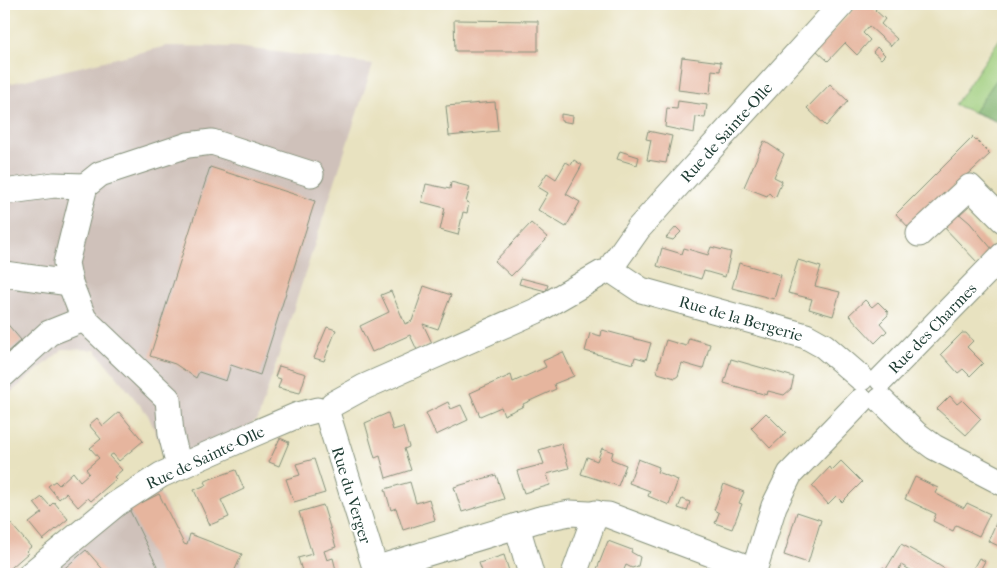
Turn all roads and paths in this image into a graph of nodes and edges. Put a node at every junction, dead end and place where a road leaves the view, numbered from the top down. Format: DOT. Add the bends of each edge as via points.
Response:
graph roads {
  1 [pos="842,4"];
  2 [pos="311,174"];
  3 [pos="86,186"];
  4 [pos="4,192"];
  5 [pos="1003,220"];
  6 [pos="919,234"];
  7 [pos="1003,255"];
  8 [pos="610,269"];
  9 [pos="4,274"];
  10 [pos="70,284"];
  11 [pos="84,319"];
  12 [pos="4,374"];
  13 [pos="871,389"];
  14 [pos="326,410"];
  15 [pos="179,466"];
  16 [pos="1003,483"];
  17 [pos="596,513"];
  18 [pos="517,526"];
  19 [pos="376,572"];
  20 [pos="753,572"];
  21 [pos="31,574"];
  22 [pos="531,574"];
  23 [pos="574,574"];
  1 -- 8 [label="street, Rue de Sainte-Olle" via="638,229"];
  2 -- 3 [label="street" via="212,142 188,145 100,174"];
  3 -- 4 [label="street" via="54,185"];
  3 -- 10 [label="street" via="66,263"];
  5 -- 6 [label="street" via="970,187"];
  7 -- 13 [label="street, Rue des Charmes"];
  8 -- 13 [label="street, Rue de la Bergerie" via="641,290 806,336 824,346"];
  8 -- 14 [label="street, Rue de Sainte-Olle" via="536,311 364,387"];
  9 -- 10 [label="street"];
  10 -- 11 [label="street"];
  11 -- 12 [label="street" via="49,333"];
  11 -- 15 [label="street" via="168,399 171,434"];
  13 -- 16 [label="street, Rue de la Bergerie" via="934,447"];
  13 -- 20 [label="street" via="790,474 774,506"];
  14 -- 15 [label="street, Rue de Sainte-Olle" via="290,418"];
  14 -- 19 [label="street, Rue du Verger"];
  15 -- 21 [label="street, Rue de Sainte-Olle" via="116,504"];
  17 -- 18 [label="street" via="556,514"];
  17 -- 20 [label="street" via="622,520"];
  17 -- 23 [label="street"];
  18 -- 19 [label="street"];
  18 -- 22 [label="street"];
}
